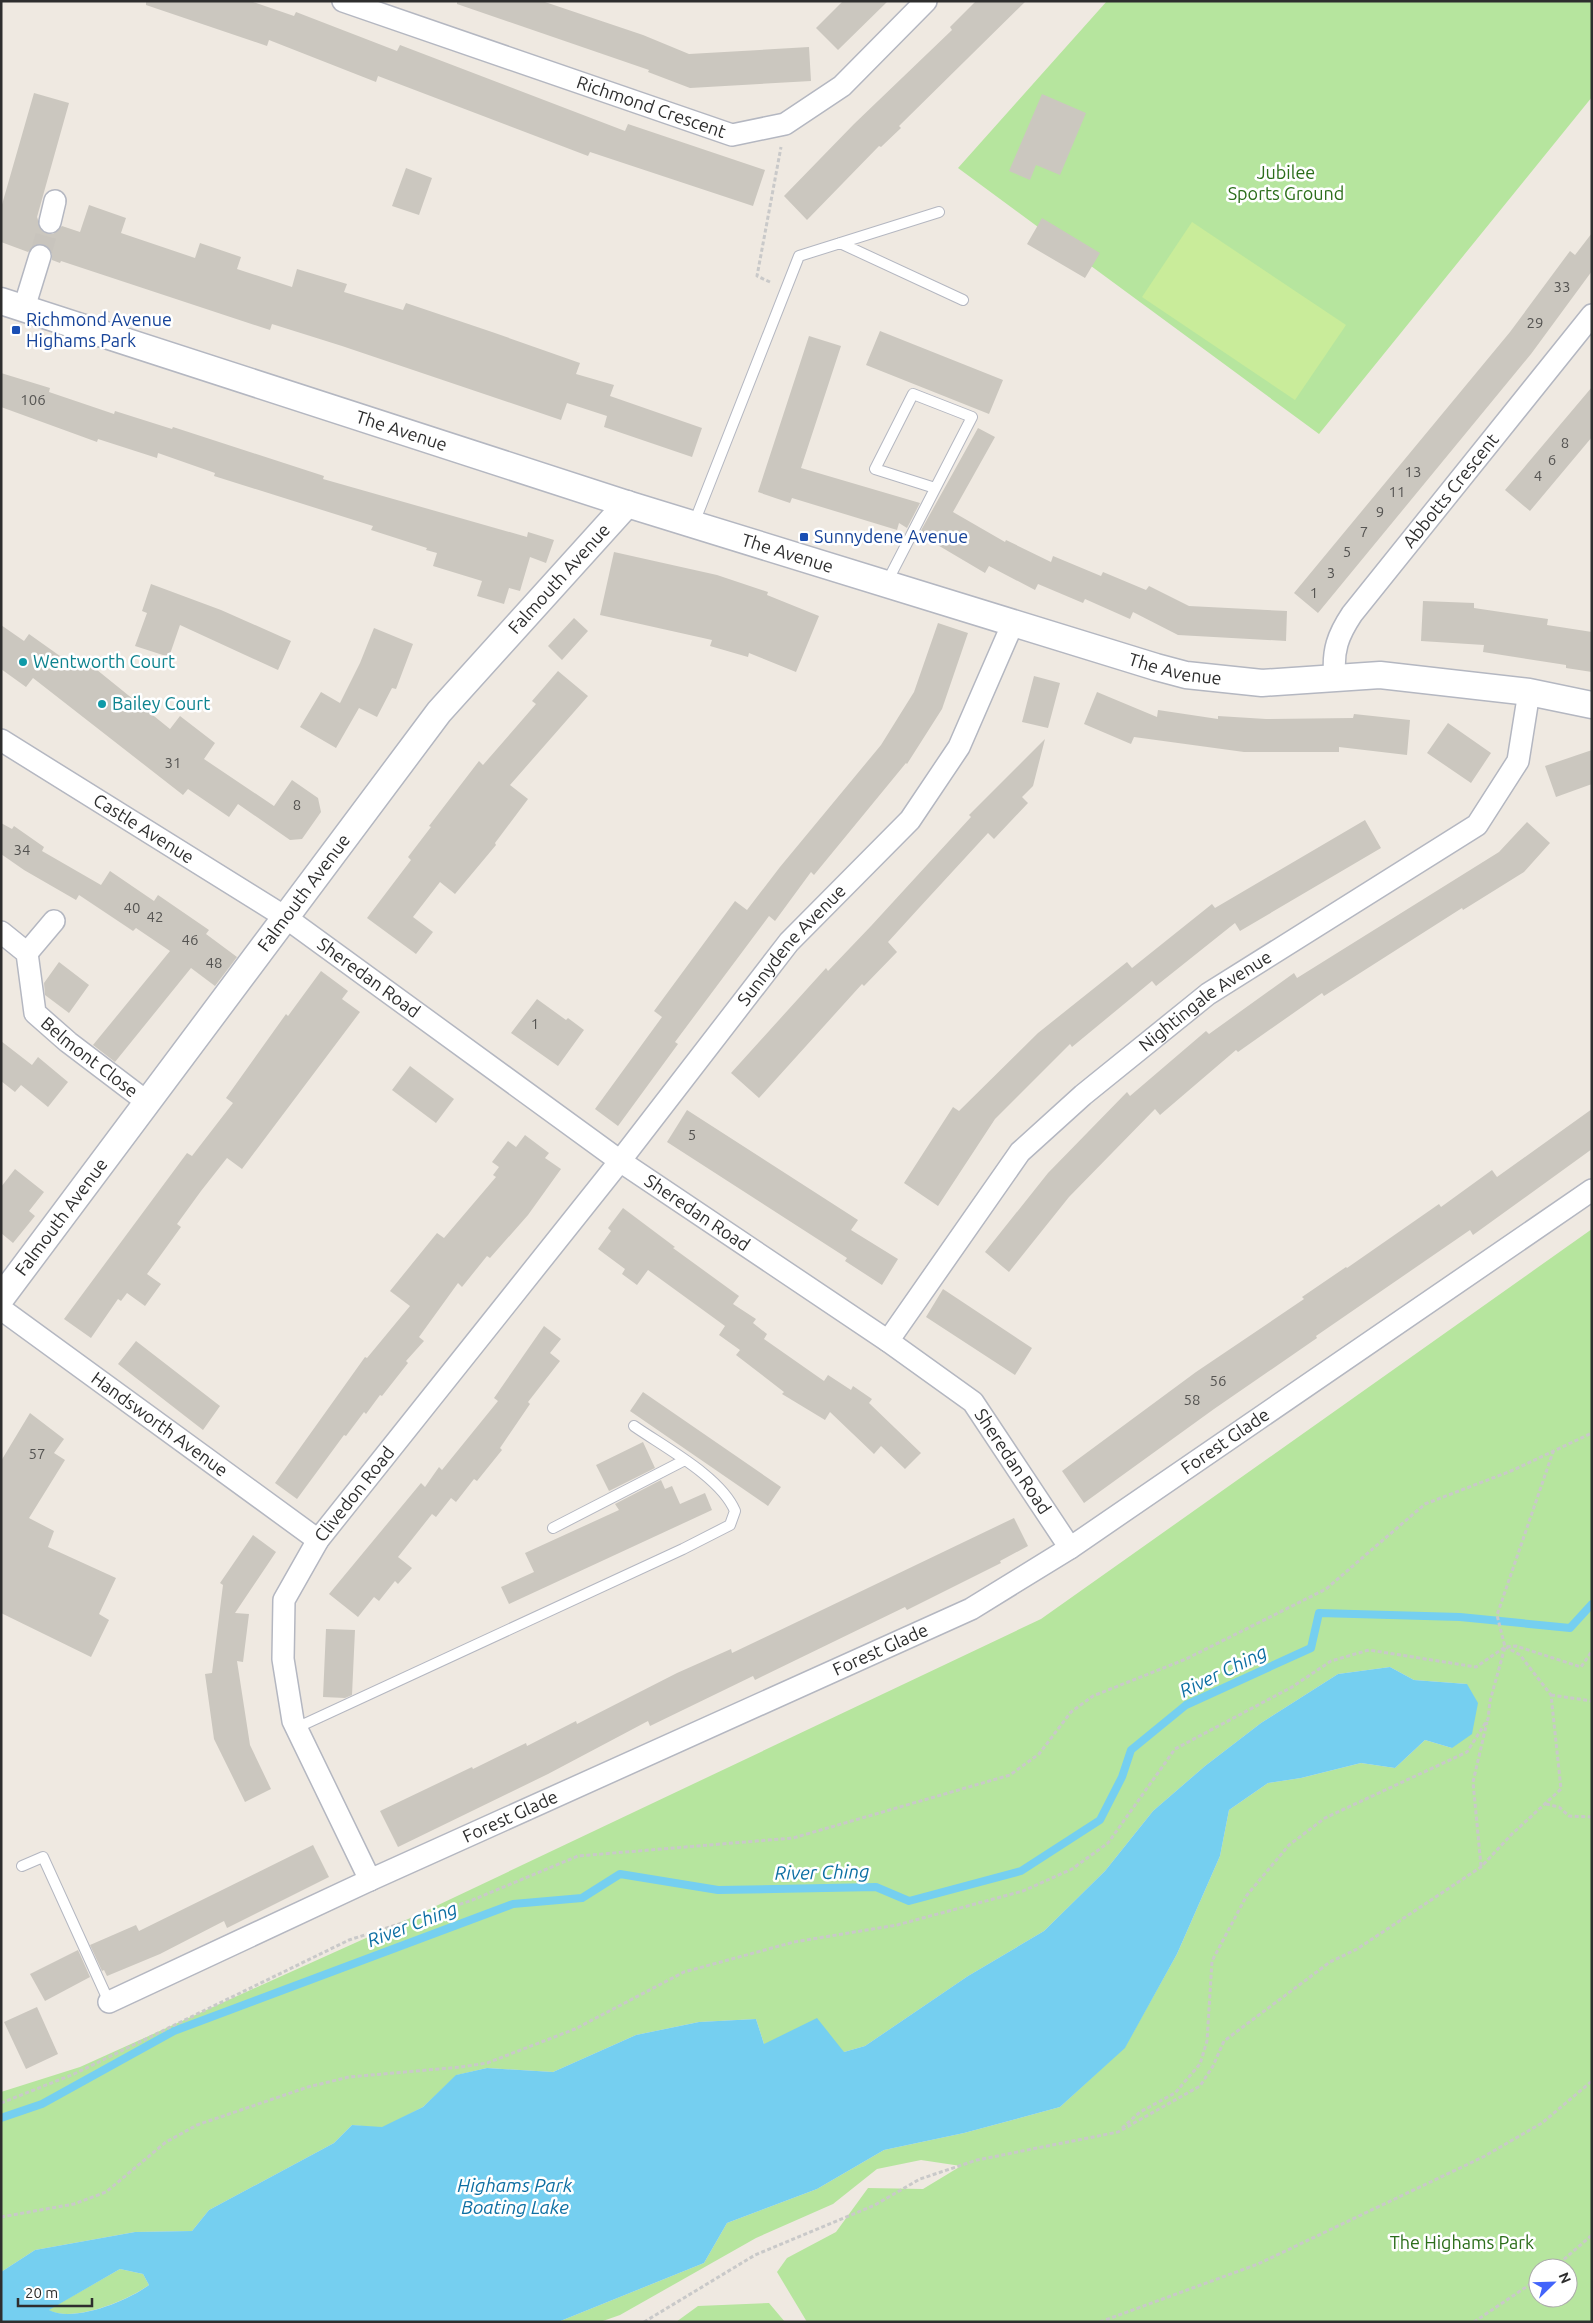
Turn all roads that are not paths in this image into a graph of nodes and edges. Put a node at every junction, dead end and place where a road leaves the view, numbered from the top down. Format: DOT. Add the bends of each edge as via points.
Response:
graph roads {
  1 [pos="343,1"];
  2 [pos="926,1"];
  3 [pos="55,201"];
  4 [pos="939,212"];
  5 [pos="50,222"];
  6 [pos="840,243"];
  7 [pos="40,256"];
  8 [pos="964,300"];
  9 [pos="13,304"];
  10 [pos="1592,315"];
  11 [pos="935,488"];
  12 [pos="627,504"];
  13 [pos="694,523"];
  14 [pos="886,584"];
  15 [pos="1013,623"];
  16 [pos="1336,677"];
  17 [pos="1529,692"];
  18 [pos="1592,705"];
  19 [pos="1,740"];
  20 [pos="284,917"];
  21 [pos="54,921"];
  22 [pos="1,932"];
  23 [pos="27,953"];
  24 [pos="147,1102"];
  25 [pos="620,1161"];
  26 [pos="1592,1190"];
  27 [pos="1,1298"];
  28 [pos="1,1309"];
  29 [pos="888,1341"];
  30 [pos="634,1426"];
  31 [pos="683,1460"];
  32 [pos="553,1528"];
  33 [pos="318,1540"];
  34 [pos="1070,1548"];
  35 [pos="296,1728"];
  36 [pos="22,1866"];
  37 [pos="370,1880"];
  38 [pos="108,2002"];
  1 -- 2 [label="street, Richmond Crescent" via="732,135 785,124 842,86"];
  3 -- 5 [label="street"];
  4 -- 6 [label="lane"];
  6 -- 8 [label="lane"];
  6 -- 13 [label="lane" via="799,256"];
  7 -- 9 [label="street"];
  9 -- 12 [label="street, The Avenue"];
  10 -- 16 [label="street, Abbotts Crescent" via="1352,614 1334,651"];
  11 -- 11 [label="lane" via="875,470 913,394 972,417"];
  11 -- 14 [label="lane"];
  12 -- 13 [label="street, The Avenue"];
  12 -- 20 [label="street, Falmouth Avenue" via="439,712"];
  13 -- 14 [label="street, The Avenue"];
  14 -- 15 [label="street, The Avenue"];
  15 -- 16 [label="street, The Avenue" via="1186,674 1276,683"];
  15 -- 25 [label="street, Sunnydene Avenue" via="959,747 910,820 789,942"];
  16 -- 17 [label="street, The Avenue" via="1380,675"];
  17 -- 18 [label="street, The Avenue"];
  17 -- 29 [label="street, Nightingale Avenue" via="1518,761 1477,825 1208,994 1083,1095 1020,1152"];
  19 -- 20 [label="street, Castle Avenue"];
  20 -- 24 [label="street, Falmouth Avenue"];
  20 -- 25 [label="street, Sheredan Road"];
  21 -- 23 [label="street"];
  22 -- 23 [label="street"];
  23 -- 24 [label="street, Belmont Close" via="35,1013"];
  24 -- 27 [label="street, Falmouth Avenue"];
  25 -- 29 [label="street, Sheredan Road"];
  25 -- 33 [label="street, Clivedon Road"];
  26 -- 34 [label="street, Forest Glade"];
  28 -- 33 [label="street, Handsworth Avenue"];
  29 -- 34 [label="street, Sheredan Road" via="973,1402"];
  30 -- 31 [label="lane"];
  31 -- 32 [label="lane"];
  31 -- 35 [label="lane" via="730,1501 735,1511 730,1525 674,1554"];
  33 -- 35 [label="street, Clivedon Road" via="284,1600 283,1659"];
  34 -- 37 [label="street, Forest Glade" via="971,1609"];
  35 -- 37 [label="street, Clivedon Road"];
  36 -- 38 [label="lane" via="43,1857"];
  37 -- 38 [label="street, Forest Glade"];
}
